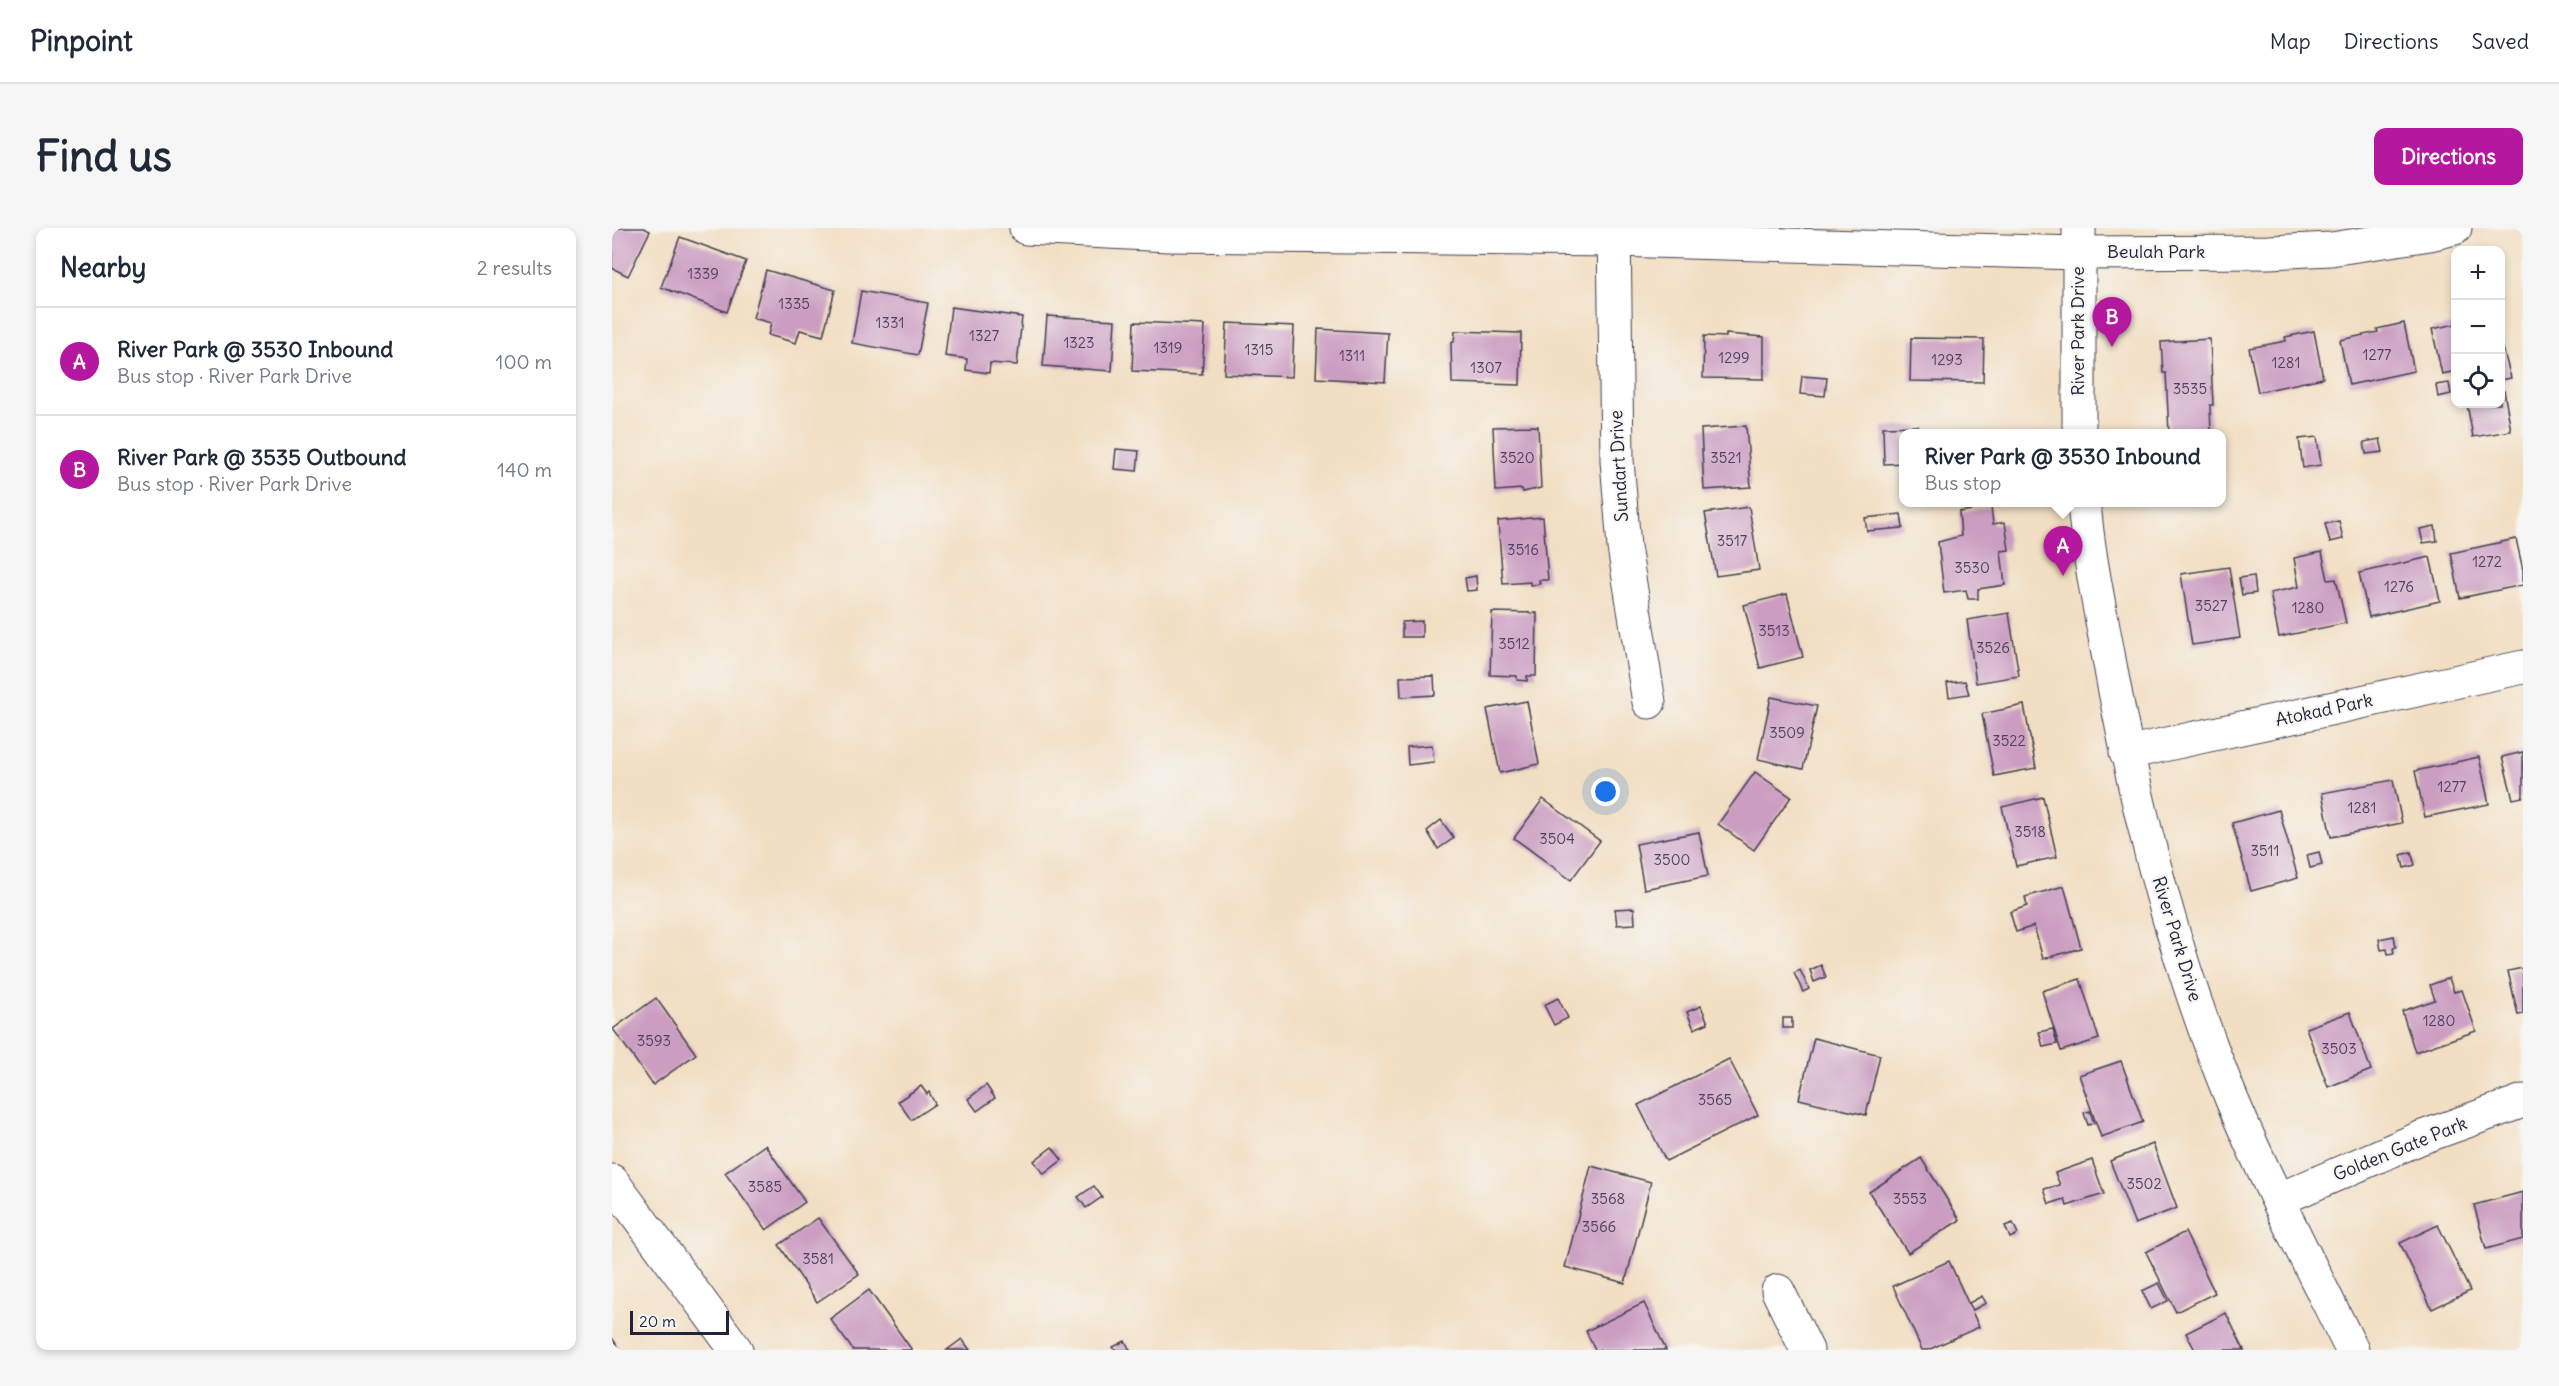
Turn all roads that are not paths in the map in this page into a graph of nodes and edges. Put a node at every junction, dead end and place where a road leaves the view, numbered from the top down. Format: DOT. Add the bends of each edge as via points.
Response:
graph roads {
  1 [pos="1026,228"];
  2 [pos="2455,228"];
  3 [pos="1613,234"];
  4 [pos="2078,240"];
  5 [pos="2079,429"];
  6 [pos="2085,507"];
  7 [pos="2523,667"];
  8 [pos="1649,702"];
  9 [pos="2126,753"];
  10 [pos="2523,1101"];
  11 [pos="612,1181"];
  12 [pos="2278,1200"];
  13 [pos="1778,1291"];
  14 [pos="736,1350"];
  15 [pos="1807,1350"];
  16 [pos="2352,1350"];
  1 -- 3 [label="street, Beulah Park" via="1169,236"];
  2 -- 4 [label="street, Beulah Park" via="2331,249 2269,252"];
  3 -- 4 [label="street, Beulah Park"];
  3 -- 8 [label="street, Sundart Drive" via="1622,525"];
  4 -- 5 [label="street, River Park Drive"];
  6 -- 9 [label="street, River Park Drive"];
  7 -- 9 [label="street, Atokad Park"];
  9 -- 12 [label="street, River Park Drive" via="2164,903 2192,991 2232,1100"];
  10 -- 12 [label="street, Golden Gate Park" via="2420,1138"];
  11 -- 14 [label="street"];
  12 -- 16 [label="street, River Park Drive"];
  13 -- 15 [label="street"];
}
